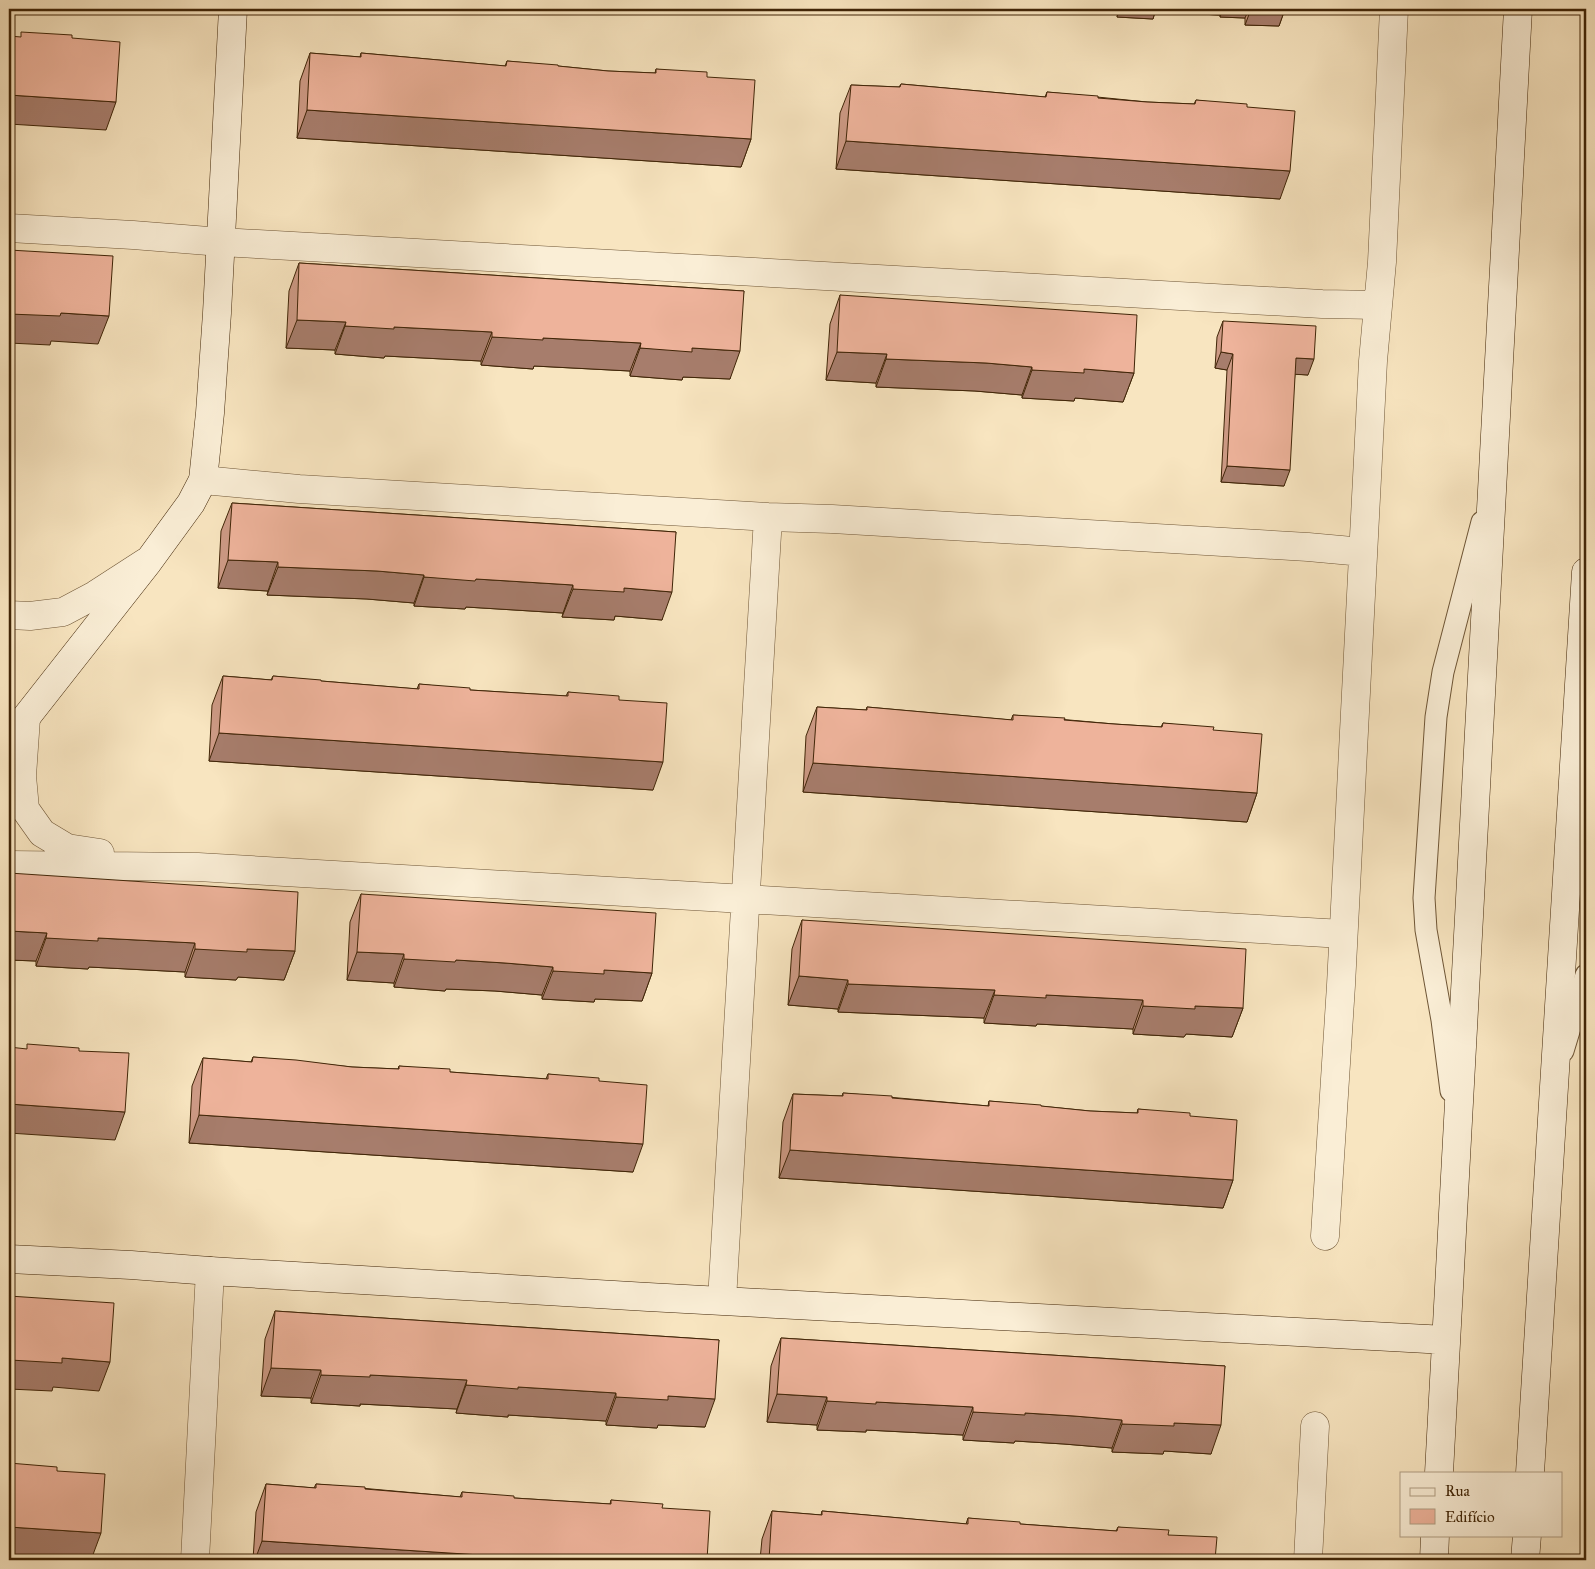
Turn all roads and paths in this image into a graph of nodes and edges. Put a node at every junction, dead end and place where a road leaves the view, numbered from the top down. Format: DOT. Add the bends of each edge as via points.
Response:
graph roads {
  1 [pos="233,9"];
  2 [pos="1394,9"];
  3 [pos="1518,9"];
  4 [pos="9,228"];
  5 [pos="221,242"];
  6 [pos="1378,305"];
  7 [pos="203,480"];
  8 [pos="1492,483"];
  9 [pos="768,517"];
  10 [pos="1363,552"];
  11 [pos="148,562"];
  12 [pos="1586,572"];
  13 [pos="9,615"];
  14 [pos="26,718"];
  15 [pos="9,739"];
  16 [pos="9,865"];
  17 [pos="198,867"];
  18 [pos="746,899"];
  19 [pos="1343,934"];
  20 [pos="1586,975"];
  21 [pos="1554,1082"];
  22 [pos="1458,1136"];
  23 [pos="1325,1236"];
  24 [pos="9,1259"];
  25 [pos="210,1271"];
  26 [pos="722,1300"];
  27 [pos="1446,1340"];
  28 [pos="1316,1426"];
  29 [pos="1438,1472"];
  30 [pos="1530,1472"];
  31 [pos="1435,1536"];
  32 [pos="1526,1536"];
  33 [pos="195,1560"];
  34 [pos="1308,1560"];
  35 [pos="1434,1560"];
  36 [pos="1525,1560"];
  1 -- 5 [label="street"];
  2 -- 6 [label="street"];
  3 -- 8 [label="street"];
  4 -- 5 [label="street"];
  5 -- 6 [label="street"];
  5 -- 7 [label="street"];
  6 -- 10 [label="street"];
  7 -- 9 [label="street" via="299,489"];
  7 -- 11 [label="street" via="191,503"];
  8 -- 22 [label="street"];
  8 -- 22 [label="lane" via="1443,672 1436,717 1424,898 1426,930"];
  9 -- 10 [label="street"];
  9 -- 18 [label="street"];
  10 -- 19 [label="street"];
  11 -- 13 [label="street" via="62,612"];
  11 -- 14 [label="street"];
  12 -- 21 [label="street"];
  14 -- 15 [label="street"];
  14 -- 17 [label="street" via="22,776 25,809 42,833 68,848"];
  16 -- 17 [label="street"];
  17 -- 18 [label="street"];
  18 -- 19 [label="street"];
  18 -- 26 [label="street"];
  19 -- 23 [label="street"];
  20 -- 21 [label="lane"];
  21 -- 30 [label="street"];
  22 -- 27 [label="street"];
  24 -- 25 [label="street"];
  25 -- 26 [label="street"];
  25 -- 33 [label="street"];
  26 -- 27 [label="street"];
  27 -- 29 [label="street"];
  28 -- 34 [label="street"];
  31 -- 35 [label="street"];
  32 -- 36 [label="street"];
}
